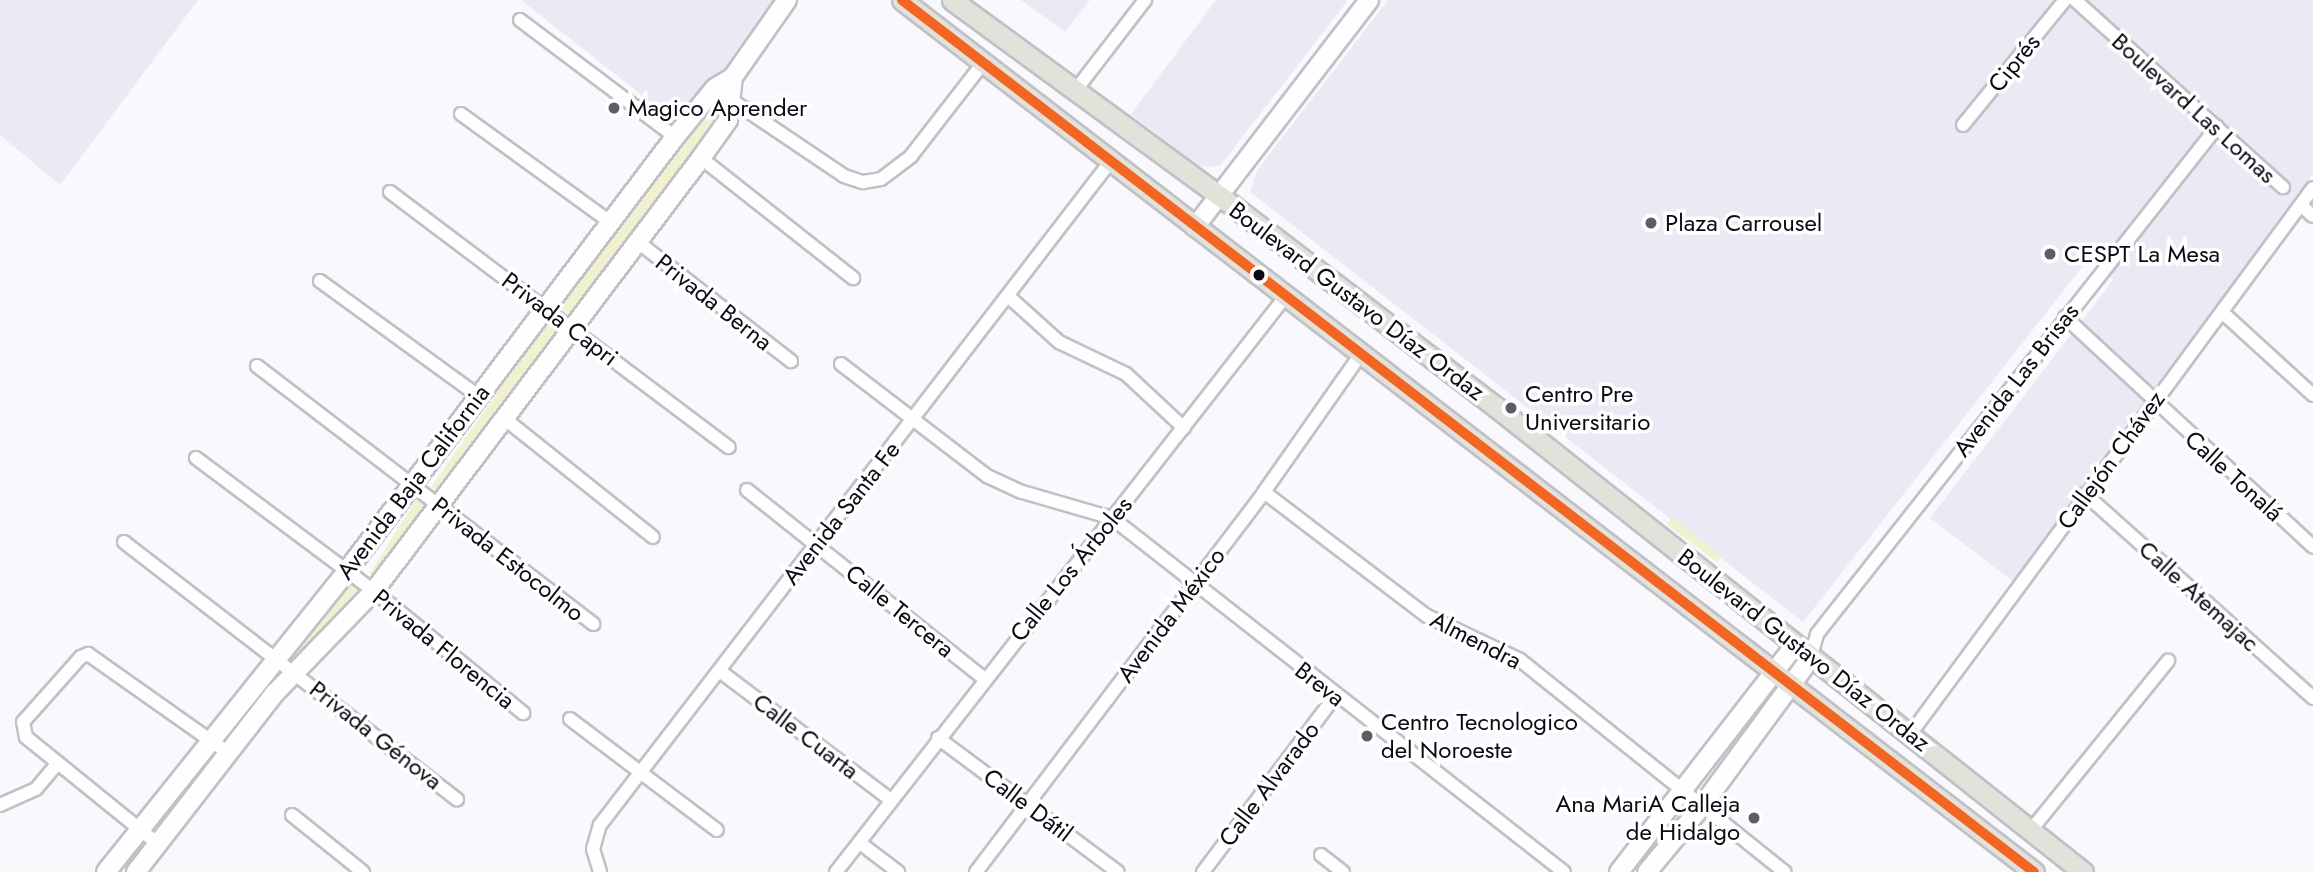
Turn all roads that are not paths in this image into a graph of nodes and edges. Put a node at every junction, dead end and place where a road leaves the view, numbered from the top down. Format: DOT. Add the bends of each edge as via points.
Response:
graph roads {
  1 [pos="787,0"];
  2 [pos="902,0"];
  3 [pos="952,0"];
  4 [pos="1145,0"];
  5 [pos="1369,0"];
  6 [pos="2066,0"];
  7 [pos="2075,0"];
  8 [pos="520,20"];
  9 [pos="984,62"];
  10 [pos="733,77"];
  11 [pos="715,88"];
  12 [pos="1075,91"];
  13 [pos="732,100"];
  14 [pos="461,114"];
  15 [pos="1963,125"];
  16 [pos="2217,127"];
  17 [pos="676,137"];
  18 [pos="701,158"];
  19 [pos="1111,162"];
  20 [pos="2283,187"];
  21 [pos="2313,188"];
  22 [pos="390,192"];
  23 [pos="1220,195"];
  24 [pos="2301,205"];
  25 [pos="2313,216"];
  26 [pos="609,221"];
  27 [pos="1195,227"];
  28 [pos="638,242"];
  29 [pos="853,278"];
  30 [pos="320,281"];
  31 [pos="1008,296"];
  32 [pos="1285,297"];
  33 [pos="547,309"];
  34 [pos="2222,313"];
  35 [pos="2065,317"];
  36 [pos="573,328"];
  37 [pos="1361,354"];
  38 [pos="791,361"];
  39 [pos="841,364"];
  40 [pos="257,366"];
  41 [pos="2313,395"];
  42 [pos="478,396"];
  43 [pos="2152,402"];
  44 [pos="505,419"];
  45 [pos="913,420"];
  46 [pos="1184,428"];
  47 [pos="729,447"];
  48 [pos="196,458"];
  49 [pos="411,484"];
  50 [pos="747,490"];
  51 [pos="1264,492"];
  52 [pos="2085,494"];
  53 [pos="438,504"];
  54 [pos="1112,518"];
  55 [pos="653,537"];
  56 [pos="124,542"];
  57 [pos="817,543"];
  58 [pos="2313,547"];
  59 [pos="346,572"];
  60 [pos="1193,585"];
  61 [pos="374,591"];
  62 [pos="593,624"];
  63 [pos="1817,634"];
  64 [pos="1794,646"];
  65 [pos="276,657"];
  66 [pos="1810,659"];
  67 [pos="2168,661"];
  68 [pos="295,671"];
  69 [pos="721,672"];
  70 [pos="1775,672"];
  71 [pos="983,678"];
  72 [pos="1793,686"];
  73 [pos="1335,696"];
  74 [pos="2313,698"];
  75 [pos="523,713"];
  76 [pos="570,719"];
  77 [pos="1911,733"];
  78 [pos="938,738"];
  79 [pos="211,739"];
  80 [pos="230,754"];
  81 [pos="58,763"];
  82 [pos="641,773"];
  83 [pos="1685,793"];
  84 [pos="457,799"];
  85 [pos="891,800"];
  86 [pos="1027,804"];
  87 [pos="0,805"];
  88 [pos="1702,806"];
  89 [pos="292,815"];
  90 [pos="717,830"];
  91 [pos="2031,830"];
  92 [pos="141,832"];
  93 [pos="860,843"];
  94 [pos="158,844"];
  95 [pos="1321,855"];
  96 [pos="347,867"];
  97 [pos="106,872"];
  98 [pos="136,872"];
  99 [pos="363,872"];
  100 [pos="600,872"];
  101 [pos="836,872"];
  102 [pos="898,872"];
  103 [pos="976,872"];
  104 [pos="1118,872"];
  105 [pos="1203,872"];
  106 [pos="1343,872"];
  107 [pos="1564,872"];
  108 [pos="1619,872"];
  109 [pos="1647,872"];
  110 [pos="1785,872"];
  111 [pos="2034,872"];
  112 [pos="2083,872"];
  1 -- 10 [label="street, Avenida Baja California"];
  2 -- 9 [label="main road, Boulevard Gustavo Díaz Ordaz"];
  3 -- 12 [label="main road, Boulevard Gustavo Díaz Ordaz"];
  4 -- 12 [label="street"];
  5 -- 23 [label="street"];
  6 -- 15 [label="street, Ciprés"];
  7 -- 16 [label="street, Boulevard Las Lomas"];
  8 -- 17 [label="street"];
  9 -- 13 [label="street" via="911,156 881,179 844,176"];
  9 -- 19 [label="main road, Boulevard Gustavo Díaz Ordaz"];
  10 -- 11 [label="street, Avenida Baja California"];
  10 -- 13 [label="street, Avenida Baja California"];
  11 -- 13 [label="street"];
  11 -- 17 [label="street, Avenida Baja California"];
  12 -- 23 [label="main road, Boulevard Gustavo Díaz Ordaz"];
  13 -- 18 [label="street, Avenida Baja California" via="728,120"];
  14 -- 26 [label="street"];
  16 -- 20 [label="street, Boulevard Las Lomas"];
  16 -- 35 [label="street, Avenida Las Brisas"];
  17 -- 26 [label="street, Avenida Baja California"];
  18 -- 28 [label="street, Avenida Baja California"];
  18 -- 29 [label="street"];
  19 -- 27 [label="main road, Boulevard Gustavo Díaz Ordaz"];
  19 -- 31 [label="street, Avenida Santa Fe"];
  21 -- 24 [label="street, Callejón Chávez"];
  22 -- 33 [label="street, Privada Capri"];
  23 -- 27 [label="street"];
  23 -- 64 [label="main road, Boulevard Gustavo Díaz Ordaz" via="1496,407"];
  24 -- 25 [label="street"];
  24 -- 34 [label="street, Callejón Chávez"];
  26 -- 33 [label="street, Avenida Baja California"];
  27 -- 32 [label="main road, Boulevard Gustavo Díaz Ordaz"];
  28 -- 36 [label="street, Avenida Baja California"];
  28 -- 38 [label="street, Privada Berna"];
  30 -- 42 [label="street"];
  31 -- 45 [label="street, Avenida Santa Fe"];
  31 -- 46 [label="street" via="1059,342 1126,374"];
  32 -- 37 [label="main road, Boulevard Gustavo Díaz Ordaz"];
  32 -- 46 [label="street, Calle Los Árboles"];
  33 -- 36 [label="street, Privada Capri"];
  33 -- 42 [label="street, Avenida Baja California"];
  34 -- 41 [label="street"];
  34 -- 43 [label="street, Callejón Chávez"];
  35 -- 43 [label="street, Calle Tonalá"];
  35 -- 63 [label="street, Avenida Las Brisas"];
  36 -- 44 [label="street, Avenida Baja California"];
  36 -- 47 [label="street, Privada Capri"];
  37 -- 51 [label="street, Avenida México"];
  37 -- 70 [label="main road, Boulevard Gustavo Díaz Ordaz"];
  39 -- 45 [label="street"];
  40 -- 49 [label="street, Privada Estocolmo"];
  42 -- 49 [label="street, Avenida Baja California"];
  43 -- 52 [label="street, Callejón Chávez"];
  43 -- 58 [label="street, Calle Tonalá"];
  44 -- 53 [label="street, Avenida Baja California"];
  44 -- 55 [label="street"];
  45 -- 54 [label="street" via="987,476 1022,492"];
  45 -- 57 [label="street, Avenida Santa Fe"];
  46 -- 54 [label="street, Calle Los Árboles"];
  48 -- 59 [label="street, Privada Florencia"];
  49 -- 53 [label="street, Privada Estocolmo"];
  49 -- 59 [label="street, Avenida Baja California"];
  50 -- 57 [label="street, Calle Tercera"];
  51 -- 60 [label="street, Avenida México"];
  51 -- 83 [label="street, Almendra" via="1427,617 1520,660"];
  52 -- 74 [label="street, Calle Atemajac"];
  52 -- 77 [label="street, Callejón Chávez"];
  53 -- 61 [label="street, Avenida Baja California"];
  53 -- 62 [label="street, Privada Estocolmo"];
  54 -- 60 [label="street, Breva"];
  54 -- 71 [label="street, Calle Los Árboles"];
  56 -- 65 [label="street"];
  57 -- 69 [label="street, Avenida Santa Fe"];
  57 -- 71 [label="street, Calle Tercera"];
  59 -- 61 [label="street, Privada Florencia"];
  59 -- 65 [label="street, Avenida Baja California"];
  60 -- 73 [label="street, Breva"];
  60 -- 86 [label="street, Avenida México"];
  61 -- 68 [label="street, Avenida Baja California"];
  61 -- 75 [label="street, Privada Florencia"];
  63 -- 64 [label="street, Avenida Las Brisas"];
  63 -- 66 [label="street, Avenida Las Brisas"];
  64 -- 66 [label="main road, Boulevard Gustavo Díaz Ordaz"];
  64 -- 70 [label="street"];
  65 -- 68 [label="street, Privada Génova"];
  65 -- 79 [label="street, Avenida Baja California"];
  66 -- 72 [label="street"];
  66 -- 77 [label="main road, Boulevard Gustavo Díaz Ordaz"];
  67 -- 91 [label="street"];
  68 -- 80 [label="street, Avenida Baja California"];
  68 -- 84 [label="street, Privada Génova"];
  69 -- 82 [label="street, Avenida Santa Fe"];
  69 -- 85 [label="street, Calle Cuarta"];
  70 -- 72 [label="main road, Boulevard Gustavo Díaz Ordaz"];
  70 -- 83 [label="street"];
  71 -- 78 [label="street, Calle Los Árboles"];
  72 -- 88 [label="street"];
  72 -- 111 [label="main road, Boulevard Gustavo Díaz Ordaz"];
  73 -- 105 [label="street, Calle Alvarado"];
  73 -- 107 [label="street, Breva"];
  76 -- 82 [label="street"];
  77 -- 91 [label="main road, Boulevard Gustavo Díaz Ordaz"];
  78 -- 85 [label="street, Calle Los Árboles"];
  78 -- 86 [label="street, Calle Dátil"];
  79 -- 80 [label="street"];
  79 -- 81 [label="street" via="89,654 81,657 23,722 26,737"];
  79 -- 92 [label="street, Avenida Baja California"];
  80 -- 94 [label="street, Avenida Baja California"];
  81 -- 87 [label="street" via="36,789"];
  81 -- 92 [label="street"];
  82 -- 90 [label="street"];
  82 -- 100 [label="street, Avenida Santa Fe" via="600,825 593,849"];
  83 -- 88 [label="street, Almendra"];
  83 -- 108 [label="street"];
  85 -- 93 [label="street, Calle Los Árboles"];
  86 -- 103 [label="street, Avenida México"];
  86 -- 104 [label="street, Calle Dátil"];
  88 -- 109 [label="street"];
  88 -- 110 [label="street, Almendra"];
  89 -- 96 [label="street"];
  91 -- 112 [label="main road, Boulevard Gustavo Díaz Ordaz"];
  92 -- 94 [label="street"];
  92 -- 97 [label="street, Avenida Baja California"];
  93 -- 101 [label="street, Calle Los Árboles"];
  93 -- 102 [label="street"];
  94 -- 98 [label="street, Avenida Baja California"];
  95 -- 106 [label="street"];
  96 -- 99 [label="street"];
}
